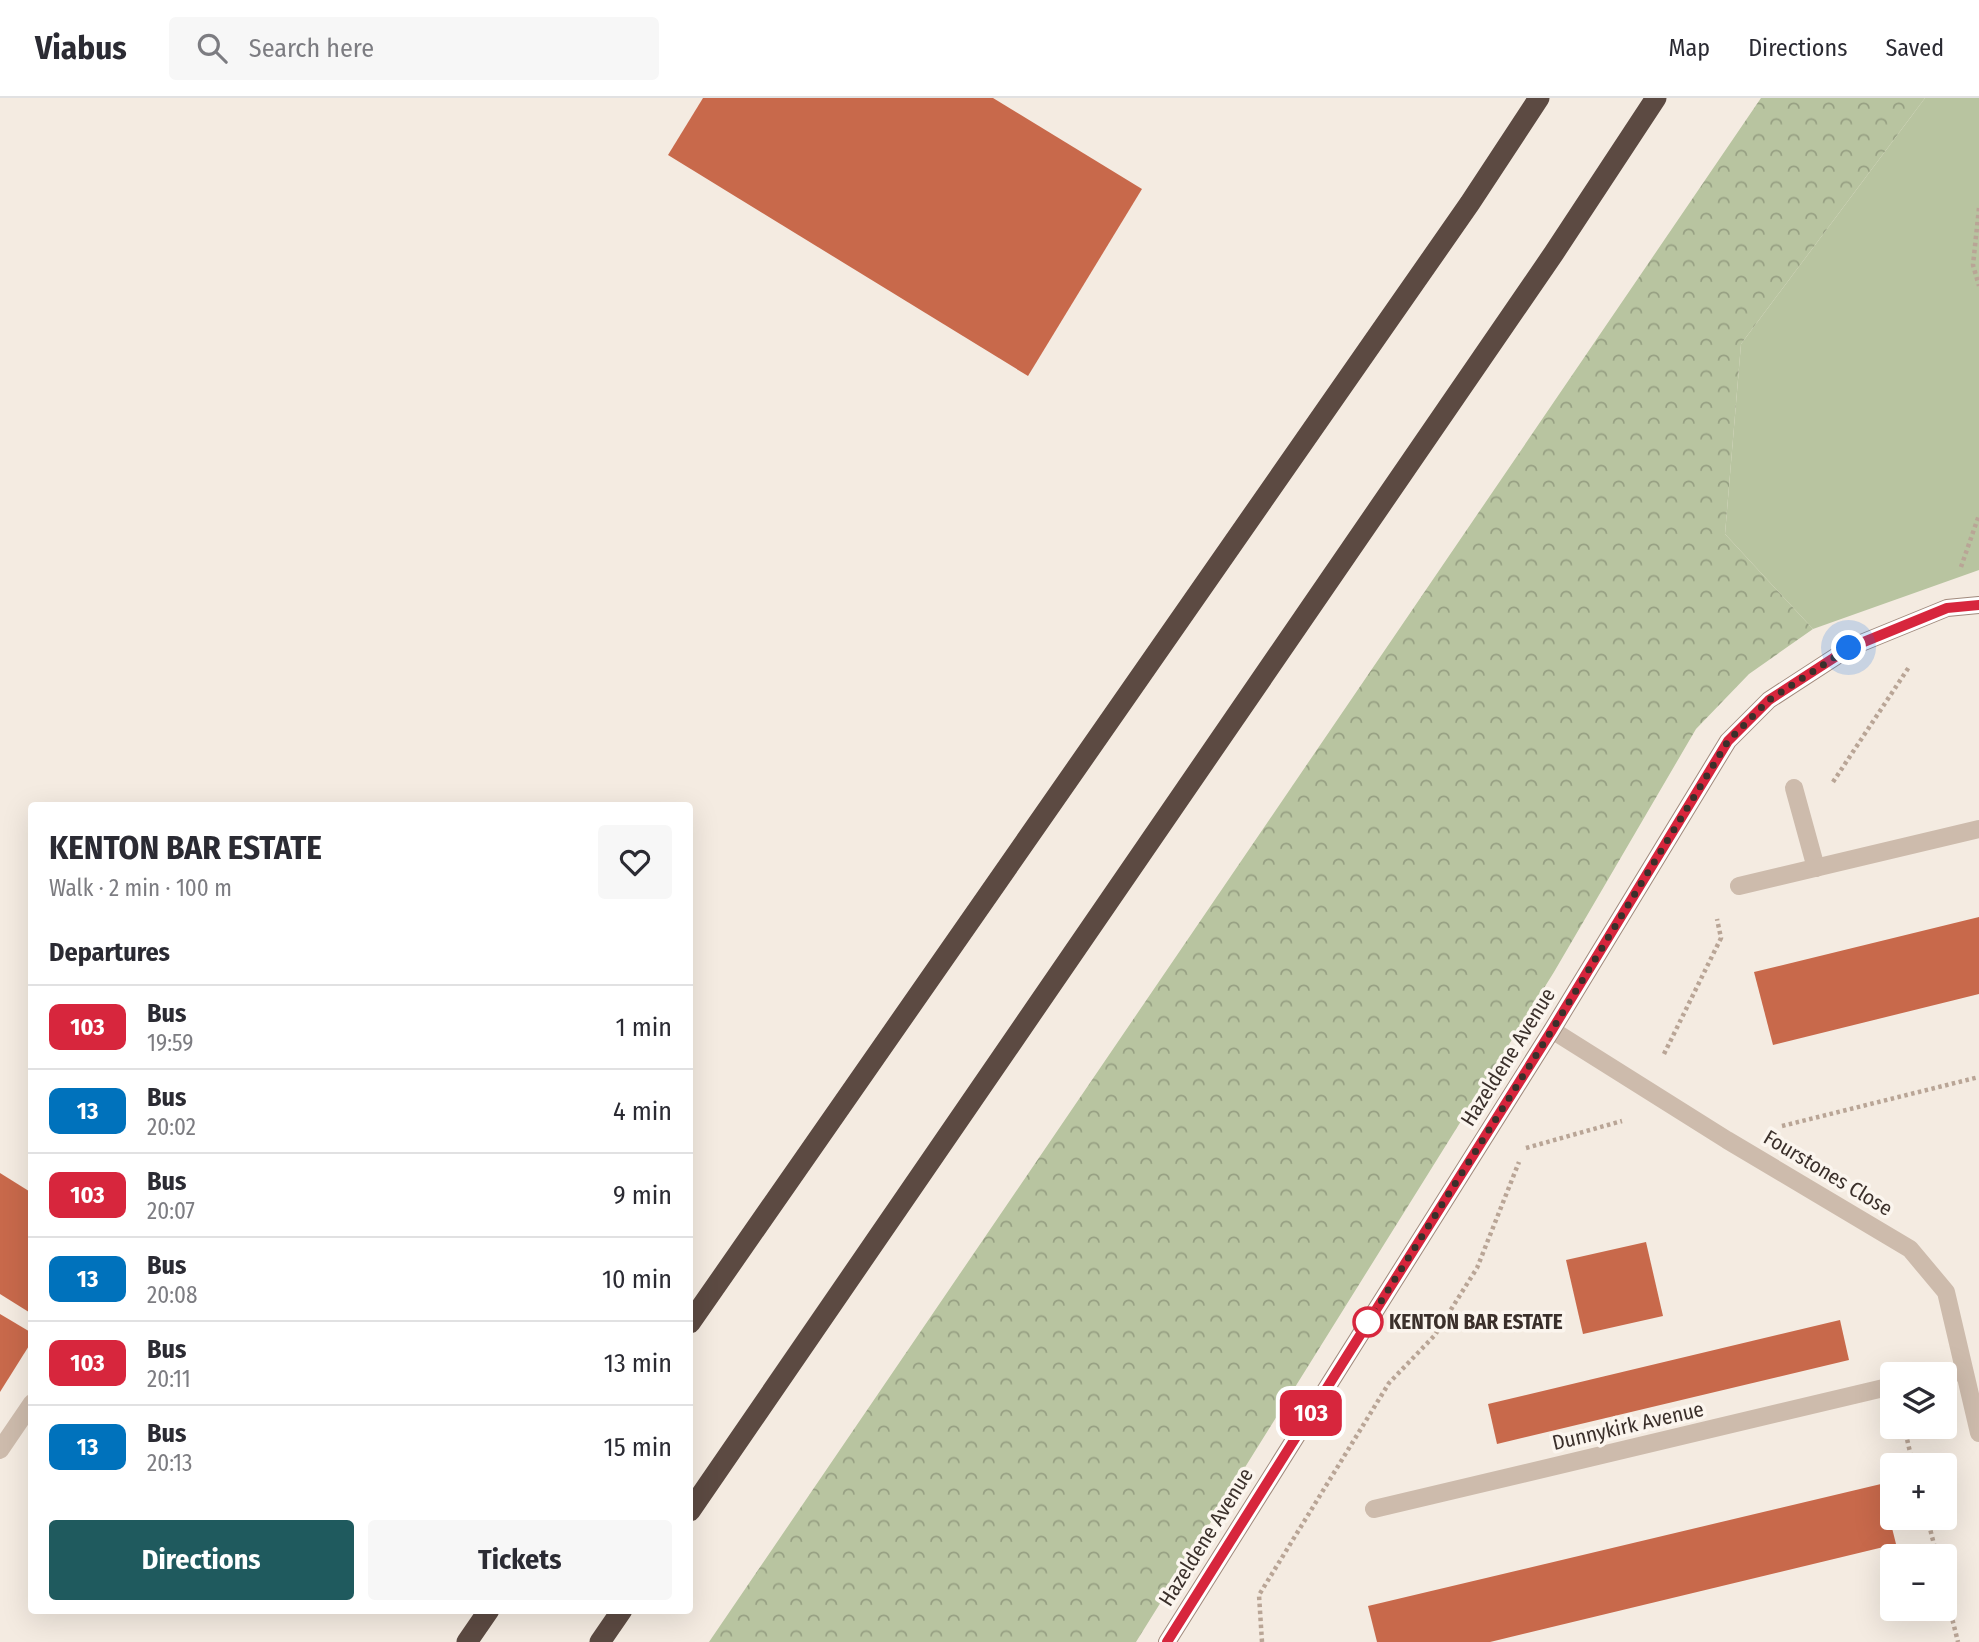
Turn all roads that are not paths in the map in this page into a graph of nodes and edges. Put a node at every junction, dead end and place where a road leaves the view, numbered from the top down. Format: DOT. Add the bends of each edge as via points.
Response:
graph roads {
  1 [pos="1539,98"];
  2 [pos="1656,98"];
  3 [pos="1979,605"];
  4 [pos="1794,788"];
  5 [pos="1979,828"];
  6 [pos="1816,868"];
  7 [pos="1739,886"];
  8 [pos="1552,1030"];
  9 [pos="693,1318"];
  10 [pos="1964,1371"];
  11 [pos="1957,1372"];
  12 [pos="1880,1389"];
  13 [pos="28,1409"];
  14 [pos="1979,1433"];
  15 [pos="0,1450"];
  16 [pos="693,1507"];
  17 [pos="1374,1509"];
  18 [pos="486,1614"];
  19 [pos="619,1614"];
  20 [pos="467,1642"];
  21 [pos="600,1642"];
  22 [pos="1167,1642"];
  1 -- 9 [label="highway"];
  2 -- 16 [label="highway"];
  3 -- 8 [label="street, Hazeldene Avenue" via="1947,608 1849,648 1769,700 1728,741"];
  4 -- 6 [label="street"];
  5 -- 6 [label="street"];
  6 -- 7 [label="street"];
  8 -- 10 [label="street, Fourstones Close" via="1910,1249 1946,1292"];
  8 -- 22 [label="street, Hazeldene Avenue"];
  10 -- 11 [label="street"];
  10 -- 14 [label="street, Fourstones Close"];
  12 -- 17 [label="street, Dunnykirk Avenue"];
  13 -- 15 [label="street"];
  18 -- 20 [label="highway"];
  19 -- 21 [label="highway"];
}
